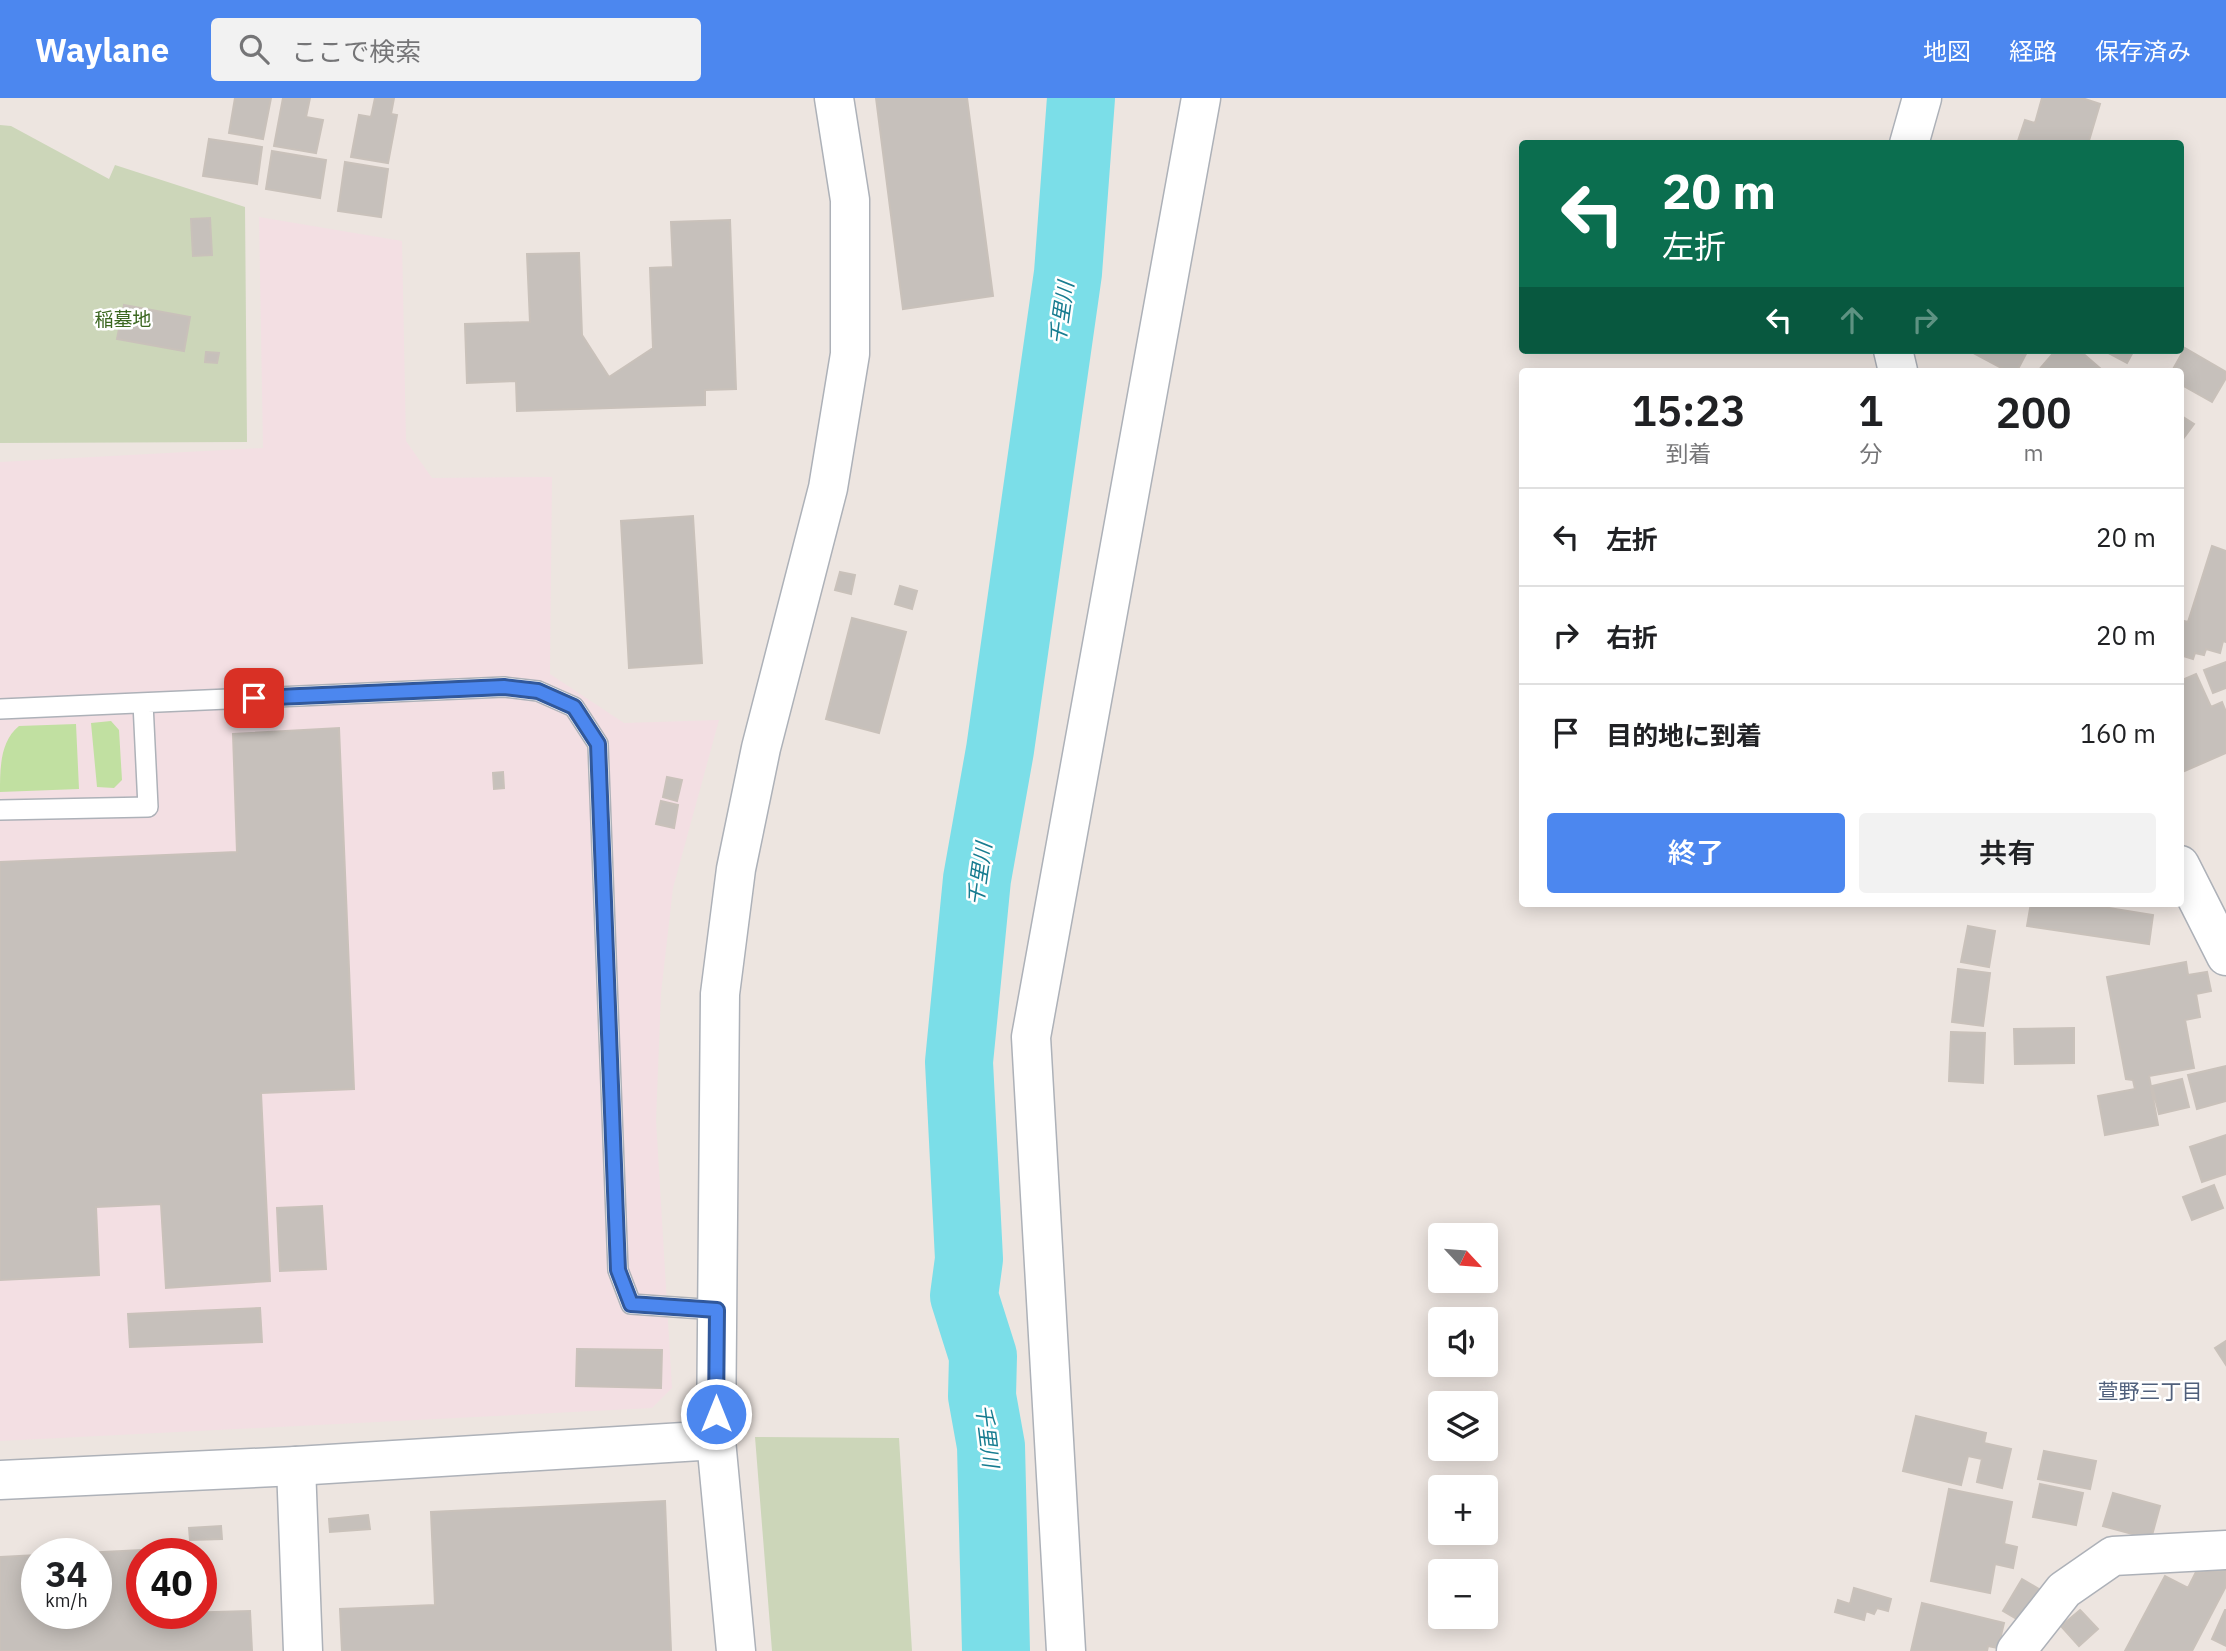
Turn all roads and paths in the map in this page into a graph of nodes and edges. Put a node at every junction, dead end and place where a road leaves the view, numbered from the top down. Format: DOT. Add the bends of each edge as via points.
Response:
graph roads {
  1 [pos="834,98"];
  2 [pos="1202,98"];
  3 [pos="1922,98"];
  4 [pos="1910,140"];
  5 [pos="143,703"];
  6 [pos="0,709"];
  7 [pos="0,810"];
  8 [pos="2184,873"];
  9 [pos="2226,956"];
  10 [pos="717,1310"];
  11 [pos="716,1440"];
  12 [pos="296,1466"];
  13 [pos="0,1480"];
  14 [pos="2226,1550"];
  15 [pos="303,1651"];
  16 [pos="736,1651"];
  17 [pos="1066,1651"];
  18 [pos="2016,1651"];
  1 -- 10 [label="street" via="850,200 850,354 828,488 761,748 736,869 720,994"];
  2 -- 17 [label="street" via="1031,1037"];
  3 -- 4 [label="street"];
  5 -- 6 [label="lane"];
  5 -- 7 [label="lane" via="148,807"];
  5 -- 10 [label="lane" via="504,687 538,691 574,707 598,744 618,1270 631,1304"];
  8 -- 9 [label="street"];
  10 -- 11 [label="street"];
  11 -- 12 [label="street"];
  11 -- 16 [label="street"];
  12 -- 13 [label="street"];
  12 -- 15 [label="street"];
  14 -- 18 [label="street" via="2113,1556 2064,1590"];
}
